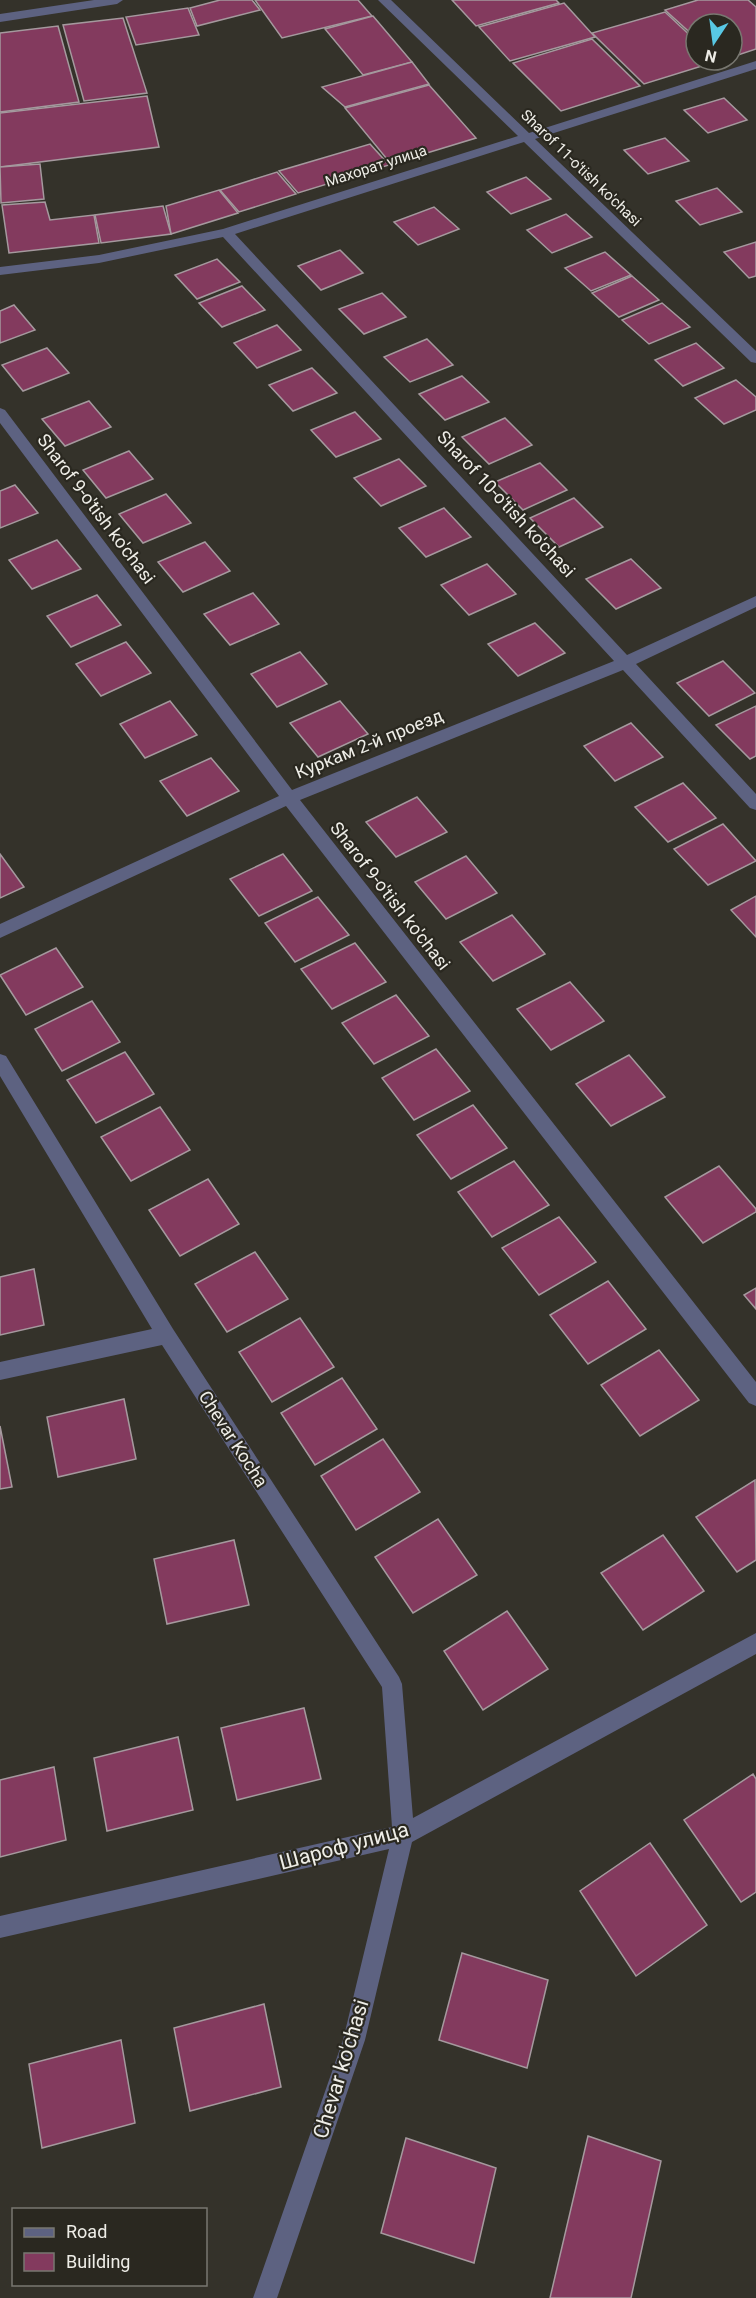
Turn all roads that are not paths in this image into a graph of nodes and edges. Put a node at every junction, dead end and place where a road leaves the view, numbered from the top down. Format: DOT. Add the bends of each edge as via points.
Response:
graph roads {
  1 [pos="117,0"];
  2 [pos="384,0"];
  3 [pos="0,18"];
  4 [pos="756,65"];
  5 [pos="524,136"];
  6 [pos="226,232"];
  7 [pos="0,271"];
  8 [pos="756,359"];
  9 [pos="0,413"];
  10 [pos="756,601"];
  11 [pos="627,662"];
  12 [pos="289,798"];
  13 [pos="756,804"];
  14 [pos="0,931"];
  15 [pos="0,1061"];
  16 [pos="166,1335"];
  17 [pos="0,1371"];
  18 [pos="756,1397"];
  19 [pos="756,1643"];
  20 [pos="403,1835"];
  21 [pos="0,1927"];
  22 [pos="265,2298"];
  1 -- 3 [label="street"];
  2 -- 5 [label="street, Sharof 11-o'tish ko'chasi"];
  4 -- 5 [label="street, Махорат улица"];
  5 -- 6 [label="street, Махорат улица"];
  5 -- 8 [label="street, Sharof 11-o'tish ko'chasi"];
  6 -- 7 [label="street, Махорат улица" via="99,259"];
  6 -- 11 [label="street, Sharof 10-o'tish ko'chasi"];
  9 -- 12 [label="street, Sharof 9-o'tish ko'chasi"];
  10 -- 11 [label="street, Куркам 2-й проезд"];
  11 -- 12 [label="street, Куркам 2-й проезд"];
  11 -- 13 [label="street, Sharof 10-o'tish ko'chasi"];
  12 -- 14 [label="street, Куркам 2-й проезд"];
  12 -- 18 [label="street, Sharof 9-o'tish ko'chasi"];
  15 -- 16 [label="street, Chevar Kocha"];
  16 -- 17 [label="street"];
  16 -- 20 [label="street, Chevar Kocha" via="392,1684"];
  19 -- 20 [label="street, Шароф улица"];
  20 -- 21 [label="street, Шароф улица"];
  20 -- 22 [label="street, Chevar ko'chasi" via="354,2040"];
}
